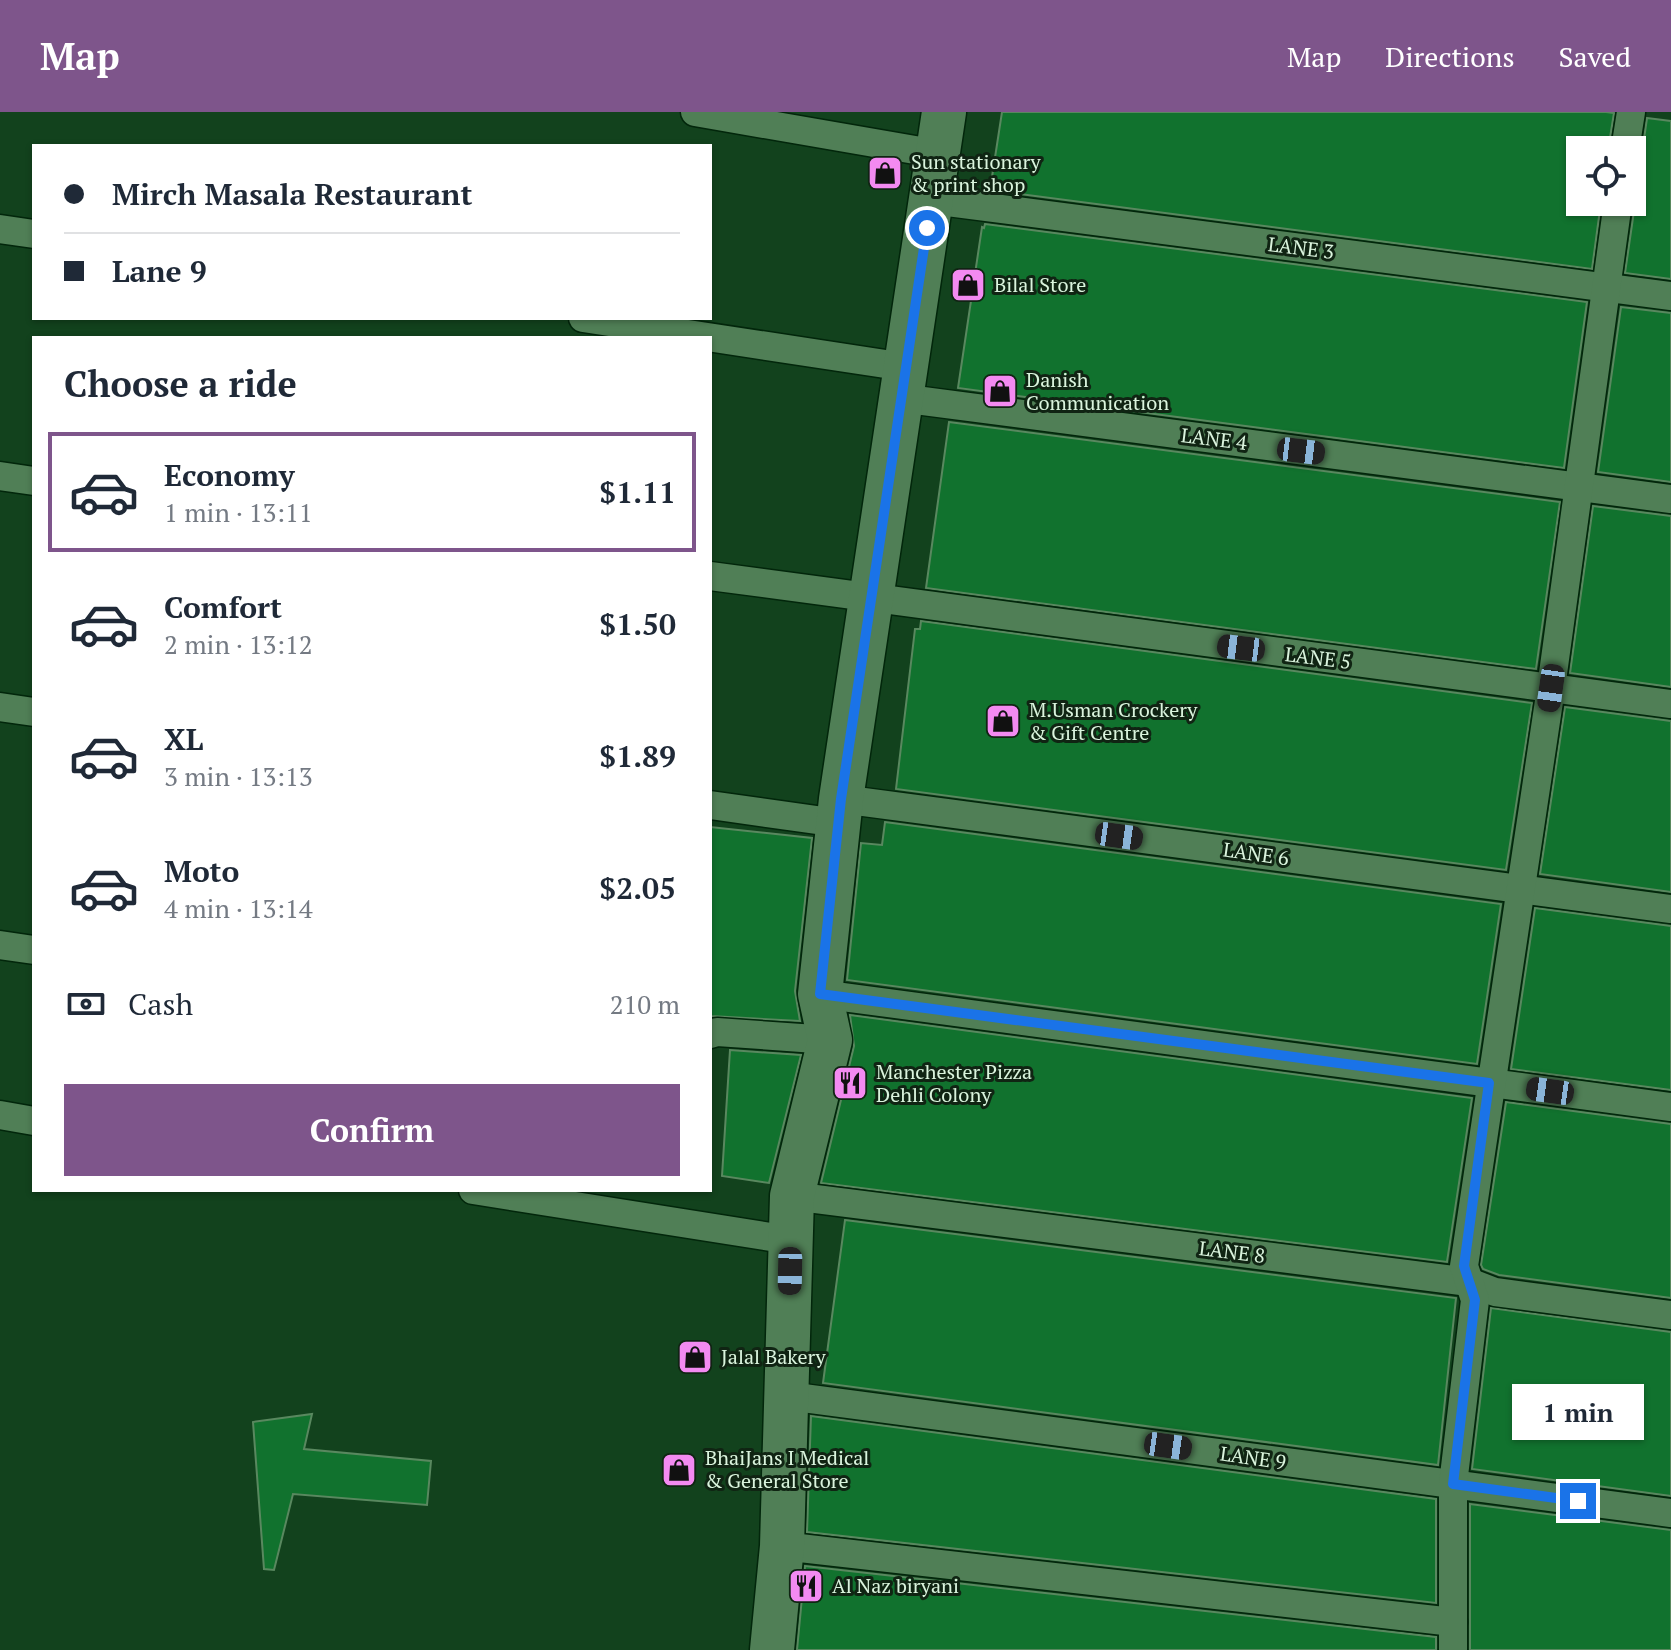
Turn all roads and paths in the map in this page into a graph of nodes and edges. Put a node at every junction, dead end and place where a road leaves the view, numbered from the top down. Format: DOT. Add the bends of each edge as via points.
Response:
graph roads {
  1 [pos="695,112"];
  2 [pos="1631,112"];
  3 [pos="941,133"];
  4 [pos="1627,136"];
  5 [pos="932,200"];
  6 [pos="1616,216"];
  7 [pos="0,229"];
  8 [pos="32,234"];
  9 [pos="1605,288"];
  10 [pos="1671,296"];
  11 [pos="593,320"];
  12 [pos="672,336"];
  13 [pos="712,344"];
  14 [pos="903,383"];
  15 [pos="0,476"];
  16 [pos="32,481"];
  17 [pos="1579,487"];
  18 [pos="1671,499"];
  19 [pos="712,576"];
  20 [pos="870,599"];
  21 [pos="1551,688"];
  22 [pos="1671,704"];
  23 [pos="0,707"];
  24 [pos="32,712"];
  25 [pos="712,805"];
  26 [pos="840,811"];
  27 [pos="1521,889"];
  28 [pos="1671,909"];
  29 [pos="0,945"];
  30 [pos="32,950"];
  31 [pos="820,994"];
  32 [pos="712,1033"];
  33 [pos="830,1040"];
  34 [pos="1489,1083"];
  35 [pos="1671,1107"];
  36 [pos="0,1115"];
  37 [pos="32,1121"];
  38 [pos="486,1192"];
  39 [pos="792,1196"];
  40 [pos="790,1240"];
  41 [pos="1469,1282"];
  42 [pos="1671,1315"];
  43 [pos="788,1396"];
  44 [pos="1453,1484"];
  45 [pos="1671,1513"];
  46 [pos="782,1546"];
  47 [pos="1453,1622"];
  48 [pos="772,1650"];
  49 [pos="1453,1650"];
  1 -- 3 [label="lane"];
  2 -- 4 [label="lane"];
  3 -- 5 [label="street"];
  5 -- 9 [label="lane, LANE 3"];
  5 -- 14 [label="street"];
  6 -- 9 [label="lane"];
  7 -- 8 [label="lane"];
  9 -- 10 [label="lane, LANE 3"];
  9 -- 17 [label="lane"];
  11 -- 12 [label="lane, LANE 4"];
  13 -- 14 [label="lane, LANE 4"];
  14 -- 17 [label="lane, LANE 4"];
  14 -- 20 [label="street"];
  15 -- 16 [label="lane"];
  17 -- 18 [label="lane, LANE 4"];
  17 -- 21 [label="lane"];
  19 -- 20 [label="lane, LANE 5"];
  20 -- 21 [label="lane, LANE 5"];
  20 -- 26 [label="street"];
  21 -- 22 [label="lane, LANE 5"];
  21 -- 27 [label="lane"];
  23 -- 24 [label="lane"];
  25 -- 26 [label="lane, LANE 6"];
  26 -- 27 [label="lane, LANE 6"];
  26 -- 31 [label="street"];
  27 -- 28 [label="lane, LANE 6"];
  27 -- 34 [label="lane"];
  29 -- 30 [label="lane"];
  31 -- 33 [label="street"];
  31 -- 34 [label="lane"];
  32 -- 33 [label="lane"];
  33 -- 39 [label="street"];
  34 -- 35 [label="lane"];
  34 -- 41 [label="lane" via="1464,1266"];
  36 -- 37 [label="lane"];
  38 -- 40 [label="lane"];
  39 -- 40 [label="street"];
  39 -- 41 [label="lane, LANE 8"];
  40 -- 43 [label="street"];
  41 -- 42 [label="lane, LANE 8" via="1495,1292"];
  41 -- 44 [label="lane" via="1475,1300"];
  43 -- 44 [label="lane, LANE 9"];
  43 -- 46 [label="street"];
  44 -- 45 [label="lane, LANE 9"];
  44 -- 47 [label="lane"];
  46 -- 47 [label="lane"];
  46 -- 48 [label="street"];
  47 -- 49 [label="lane"];
}
